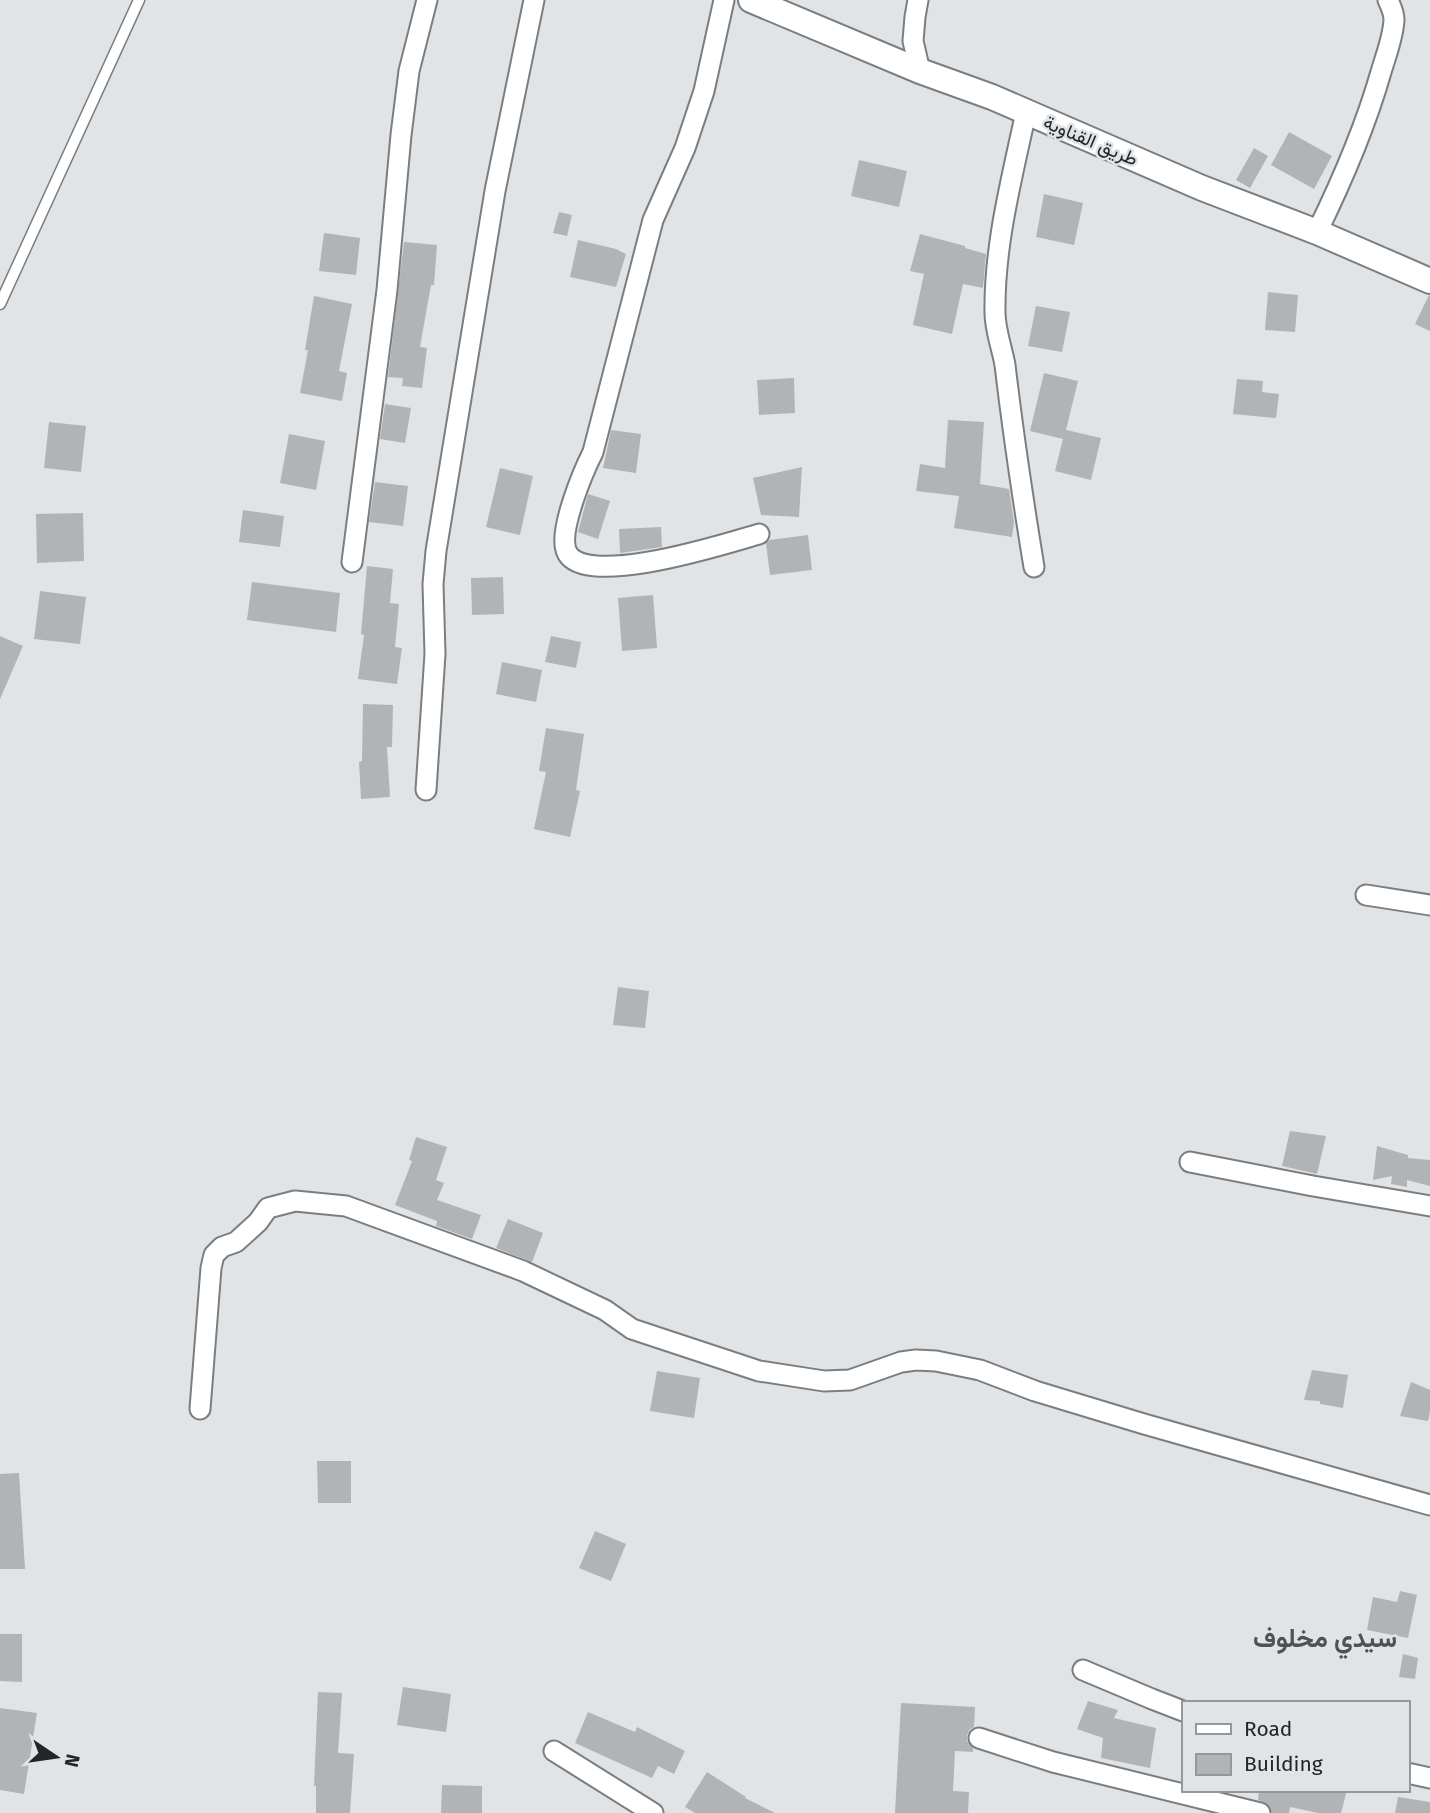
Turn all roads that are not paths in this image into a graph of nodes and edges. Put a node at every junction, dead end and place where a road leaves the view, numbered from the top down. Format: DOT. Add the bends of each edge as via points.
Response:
graph roads {
  1 [pos="139,0"];
  2 [pos="426,0"];
  3 [pos="534,0"];
  4 [pos="724,0"];
  5 [pos="751,0"];
  6 [pos="918,0"];
  7 [pos="1388,0"];
  8 [pos="920,71"];
  9 [pos="1026,112"];
  10 [pos="1317,232"];
  11 [pos="1430,281"];
  12 [pos="0,304"];
  13 [pos="759,534"];
  14 [pos="352,562"];
  15 [pos="1034,567"];
  16 [pos="426,790"];
  17 [pos="1366,895"];
  18 [pos="1430,905"];
  19 [pos="1190,1162"];
  20 [pos="1430,1206"];
  21 [pos="200,1409"];
  22 [pos="1430,1505"];
  23 [pos="1083,1670"];
  24 [pos="1182,1711"];
  25 [pos="979,1738"];
  26 [pos="554,1751"];
  27 [pos="1409,1773"];
  28 [pos="1430,1778"];
  29 [pos="653,1813"];
  30 [pos="1260,1813"];
  1 -- 12 [label="lane"];
  2 -- 14 [label="street" via="409,71"];
  3 -- 16 [label="street" via="495,191 436,551"];
  4 -- 13 [label="street" via="704,91 653,220 593,452 580,478 566,528 565,548 572,561 583,565 617,566 652,563"];
  5 -- 8 [label="street, طريق القناوية"];
  6 -- 8 [label="street" via="913,41"];
  7 -- 10 [label="street" via="1394,20 1369,114"];
  8 -- 9 [label="street, طريق القناوية"];
  9 -- 10 [label="street, طريق القناوية"];
  9 -- 15 [label="street" via="998,257 995,315"];
  10 -- 11 [label="street, طريق القناوية"];
  17 -- 18 [label="street"];
  19 -- 20 [label="street"];
  21 -- 22 [label="street" via="214,1255 258,1223 268,1208 295,1201 346,1206 510,1266 606,1310 632,1329 759,1371 824,1381 850,1380 901,1362 936,1361 980,1370 1144,1424"];
  23 -- 24 [label="street"];
  25 -- 30 [label="street" via="1053,1762"];
  26 -- 29 [label="street"];
  27 -- 28 [label="street"];
}
